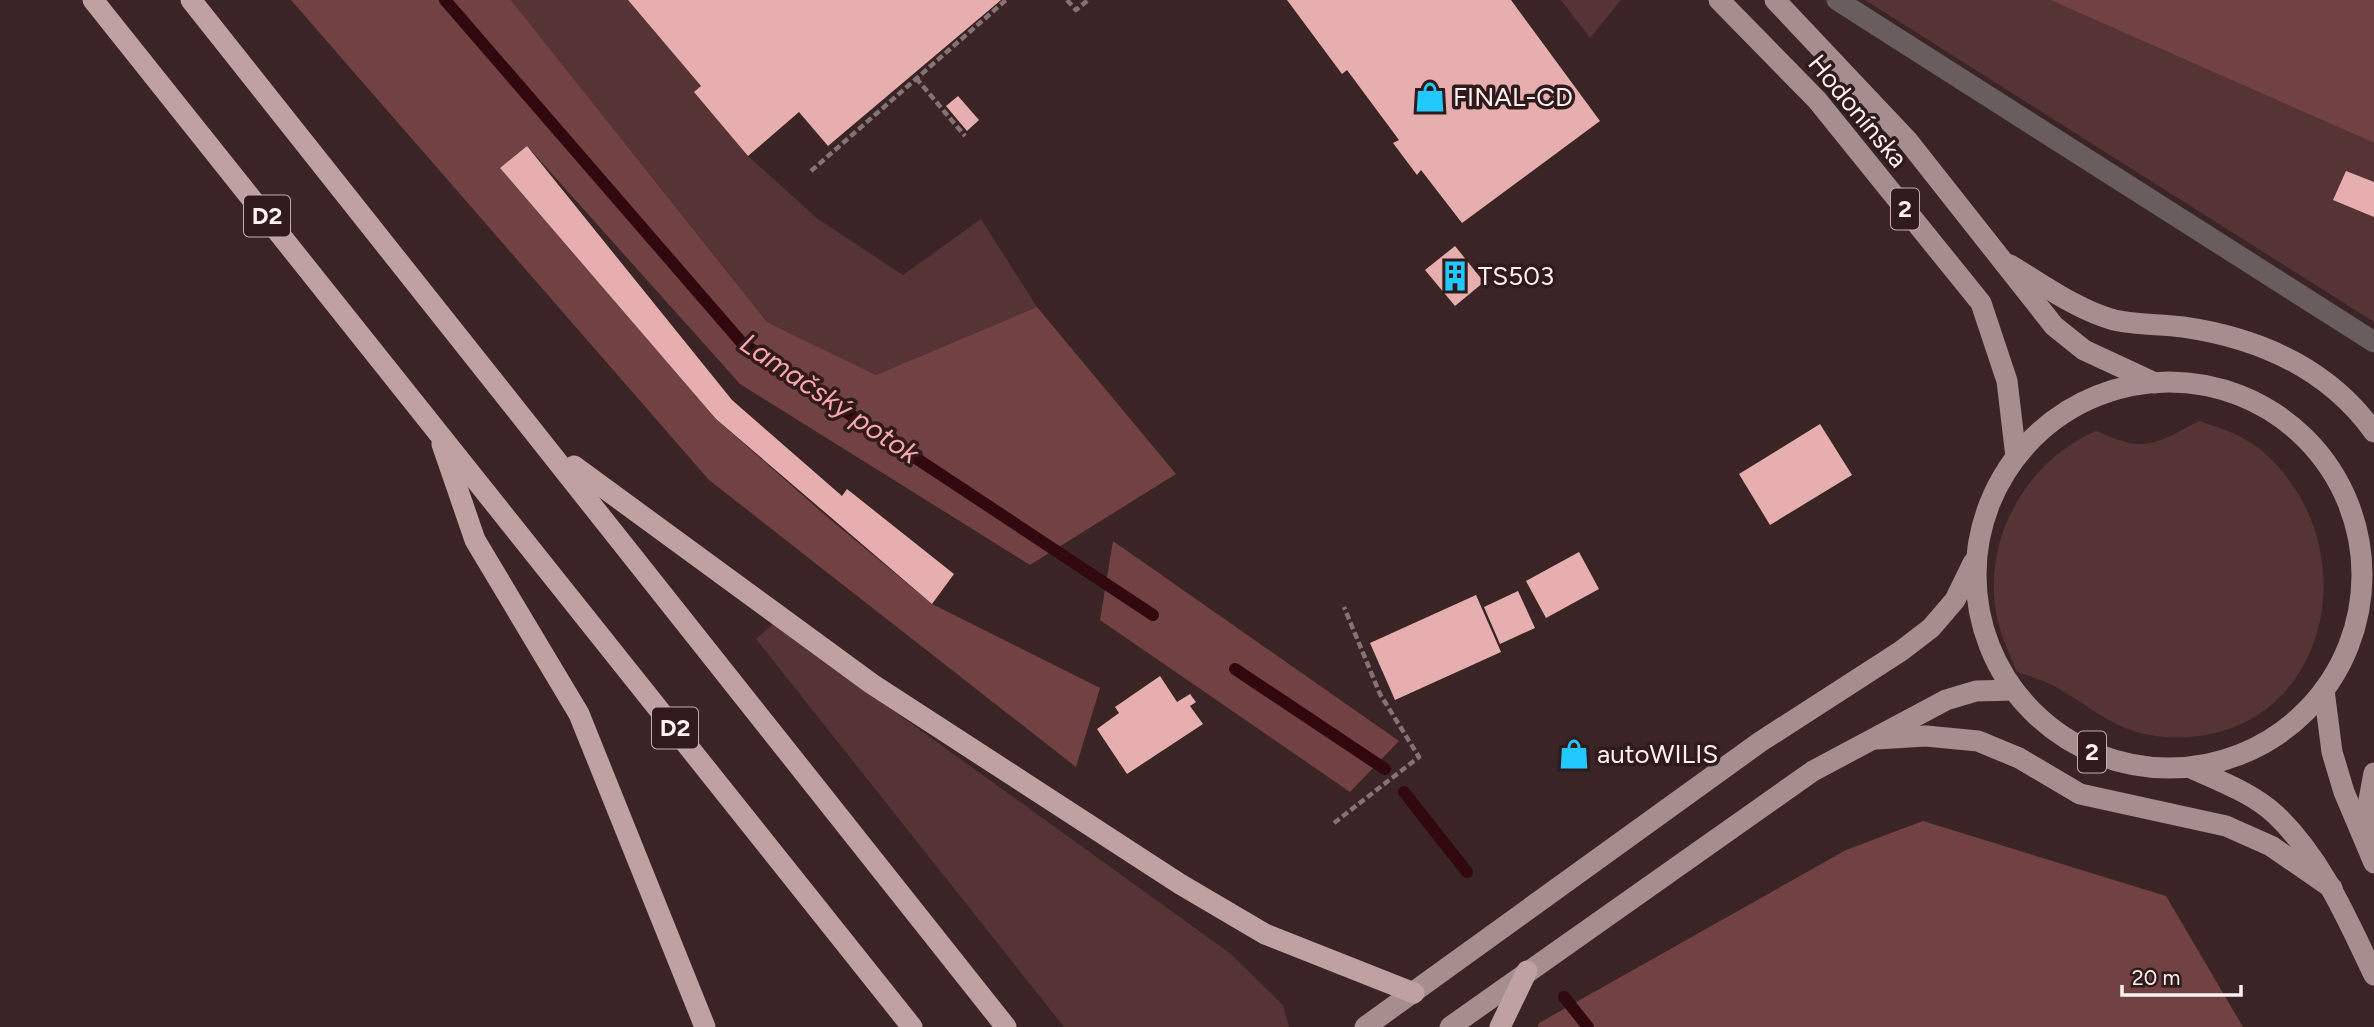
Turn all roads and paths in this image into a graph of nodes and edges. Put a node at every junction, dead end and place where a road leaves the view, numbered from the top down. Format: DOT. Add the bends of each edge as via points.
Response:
graph roads {
  1 [pos="93,0"];
  2 [pos="191,0"];
  3 [pos="1006,0"];
  4 [pos="1068,0"];
  5 [pos="1088,0"];
  6 [pos="1719,0"];
  7 [pos="1775,0"];
  8 [pos="1837,0"];
  9 [pos="916,78"];
  10 [pos="965,136"];
  11 [pos="810,171"];
  12 [pos="2002,260"];
  13 [pos="2374,342"];
  14 [pos="2155,383"];
  15 [pos="437,429"];
  16 [pos="2374,432"];
  17 [pos="551,450"];
  18 [pos="2017,457"];
  19 [pos="1977,555"];
  20 [pos="1345,607"];
  21 [pos="2324,690"];
  22 [pos="2014,691"];
  23 [pos="1869,740"];
  24 [pos="2191,768"];
  25 [pos="2374,773"];
  26 [pos="1334,823"];
  27 [pos="2374,860"];
  28 [pos="2332,888"];
  29 [pos="1527,971"];
  30 [pos="2374,975"];
  31 [pos="1414,993"];
  32 [pos="705,1027"];
  33 [pos="912,1027"];
  34 [pos="1006,1027"];
  35 [pos="1365,1027"];
  36 [pos="1450,1027"];
  37 [pos="1500,1027"];
  1 -- 15 [label="highway, D2"];
  2 -- 17 [label="highway"];
  3 -- 9 [label="path"];
  4 -- 5 [label="path" via="1076,10"];
  6 -- 18 [label="main road, Hodonínska / 2" via="1816,100 1981,303 2007,380"];
  7 -- 12 [label="main road, Hodonínska / 2" via="1909,141"];
  8 -- 13 [label="street"];
  9 -- 10 [label="path"];
  9 -- 11 [label="path"];
  12 -- 14 [label="main road, Hodonínska / 2" via="2054,326 2084,349"];
  12 -- 16 [label="main road" via="2070,301 2114,320 2234,335 2275,350 2318,375 2359,410"];
  14 -- 18 [label="main road, Hodonínska / 2" via="2088,400 2049,424"];
  14 -- 21 [label="main road, Hodonínska / 2" via="2210,387 2262,406 2306,439 2339,483 2358,535 2362,590 2350,643"];
  15 -- 32 [label="highway" via="475,540 579,714"];
  15 -- 33 [label="highway, D2"];
  17 -- 31 [label="highway" via="872,684 1180,884 1265,934"];
  17 -- 34 [label="highway"];
  18 -- 19 [label="main road, Hodonínska / 2" via="1990,503"];
  19 -- 22 [label="main road, Hodonínska / 2" via="1977,593 1986,640"];
  19 -- 31 [label="main road" via="1955,600 1931,628 1901,652 1760,742"];
  20 -- 26 [label="path" via="1380,694 1419,757"];
  21 -- 24 [label="main road, Hodonínska / 2" via="2269,740 2247,752"];
  21 -- 27 [label="main road" via="2332,752"];
  22 -- 23 [label="main road" via="1976,691 1946,700"];
  22 -- 24 [label="main road, Hodonínska / 2" via="2040,719 2079,746 2137,766"];
  23 -- 28 [label="main road" via="1926,736 1978,741 2019,758 2080,794 2226,826 2271,846"];
  23 -- 29 [label="main road" via="1813,771"];
  24 -- 28 [label="main road, Hodonínska / 2" via="2244,793 2275,814"];
  25 -- 27 [label="main road" via="2369,800"];
  28 -- 30 [label="main road, Hodonínska / 2"];
  29 -- 36 [label="main road"];
  29 -- 37 [label="highway"];
  31 -- 35 [label="main road"];
}
